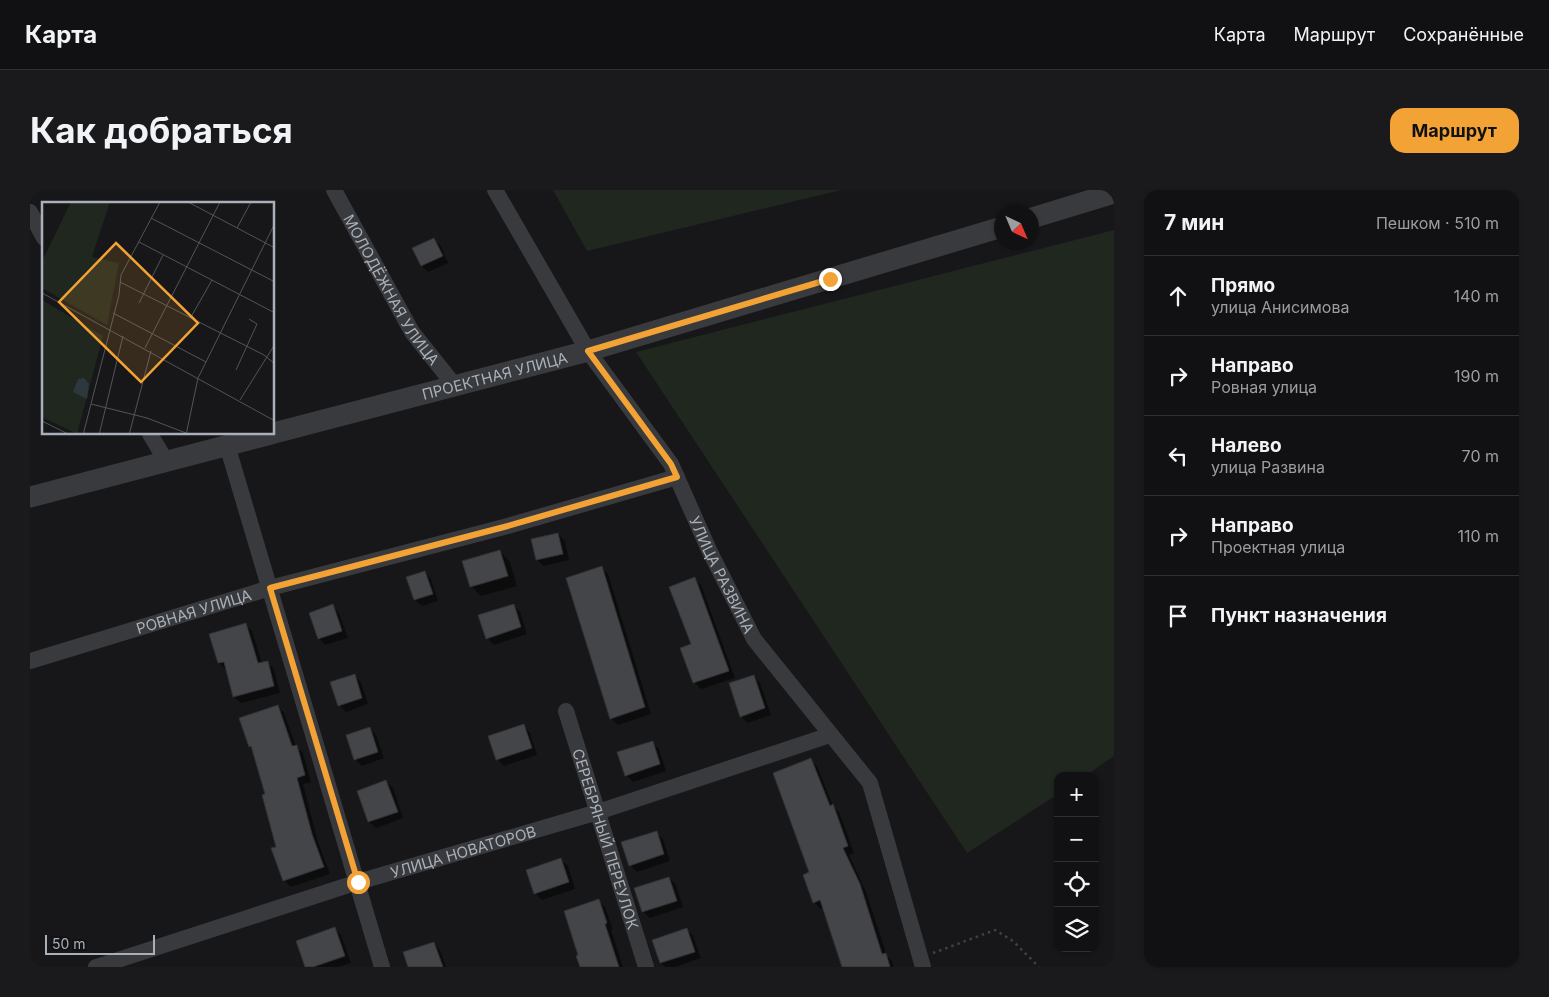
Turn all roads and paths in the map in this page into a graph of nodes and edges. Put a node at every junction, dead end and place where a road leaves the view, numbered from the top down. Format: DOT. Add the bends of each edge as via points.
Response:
graph roads {
  1 [pos="334,190"];
  2 [pos="495,190"];
  3 [pos="1114,193"];
  4 [pos="30,212"];
  5 [pos="1039,216"];
  6 [pos="994,229"];
  7 [pos="42,234"];
  8 [pos="588,351"];
  9 [pos="455,386"];
  10 [pos="275,432"];
  11 [pos="151,435"];
  12 [pos="264,435"];
  13 [pos="227,445"];
  14 [pos="166,461"];
  15 [pos="677,477"];
  16 [pos="30,497"];
  17 [pos="270,588"];
  18 [pos="30,661"];
  19 [pos="566,711"];
  20 [pos="830,735"];
  21 [pos="598,812"];
  22 [pos="358,882"];
  23 [pos="921,962"];
  24 [pos="115,964"];
  25 [pos="96,967"];
  26 [pos="382,967"];
  27 [pos="646,967"];
  28 [pos="1039,967"];
  1 -- 9 [label="street, МОЛОДЁЖНАЯ УЛИЦА" via="412,332"];
  2 -- 8 [label="street, УЛИЦА РАЗВИНА"];
  3 -- 5 [label="street"];
  4 -- 7 [label="street"];
  6 -- 8 [label="street, ПРОЕКТНАЯ УЛИЦА"];
  8 -- 9 [label="street, ПРОЕКТНАЯ УЛИЦА"];
  8 -- 15 [label="street, УЛИЦА РАЗВИНА" via="671,464"];
  9 -- 10 [label="street, ПРОЕКТНАЯ УЛИЦА"];
  11 -- 14 [label="street"];
  12 -- 13 [label="street, ПРОЕКТНАЯ УЛИЦА"];
  13 -- 14 [label="street, ПРОЕКТНАЯ УЛИЦА"];
  13 -- 17 [label="street"];
  14 -- 16 [label="street, ПРОЕКТНАЯ УЛИЦА"];
  15 -- 17 [label="street, РОВНАЯ УЛИЦА" via="504,527"];
  15 -- 20 [label="street, УЛИЦА РАЗВИНА" via="754,639"];
  17 -- 18 [label="street, РОВНАЯ УЛИЦА"];
  17 -- 22 [label="street"];
  19 -- 21 [label="street, СЕРЕБРЯНЫЙ ПЕРЕУЛОК"];
  20 -- 21 [label="street, УЛИЦА НОВАТОРОВ"];
  20 -- 23 [label="street, УЛИЦА РАЗВИНА" via="870,783"];
  21 -- 22 [label="street, УЛИЦА НОВАТОРОВ"];
  21 -- 27 [label="street, СЕРЕБРЯНЫЙ ПЕРЕУЛОК"];
  22 -- 24 [label="street, УЛИЦА НОВАТОРОВ"];
  22 -- 26 [label="street"];
  23 -- 28 [label="path" via="995,930 1013,941"];
  24 -- 25 [label="street, УЛИЦА НОВАТОРОВ"];
}
